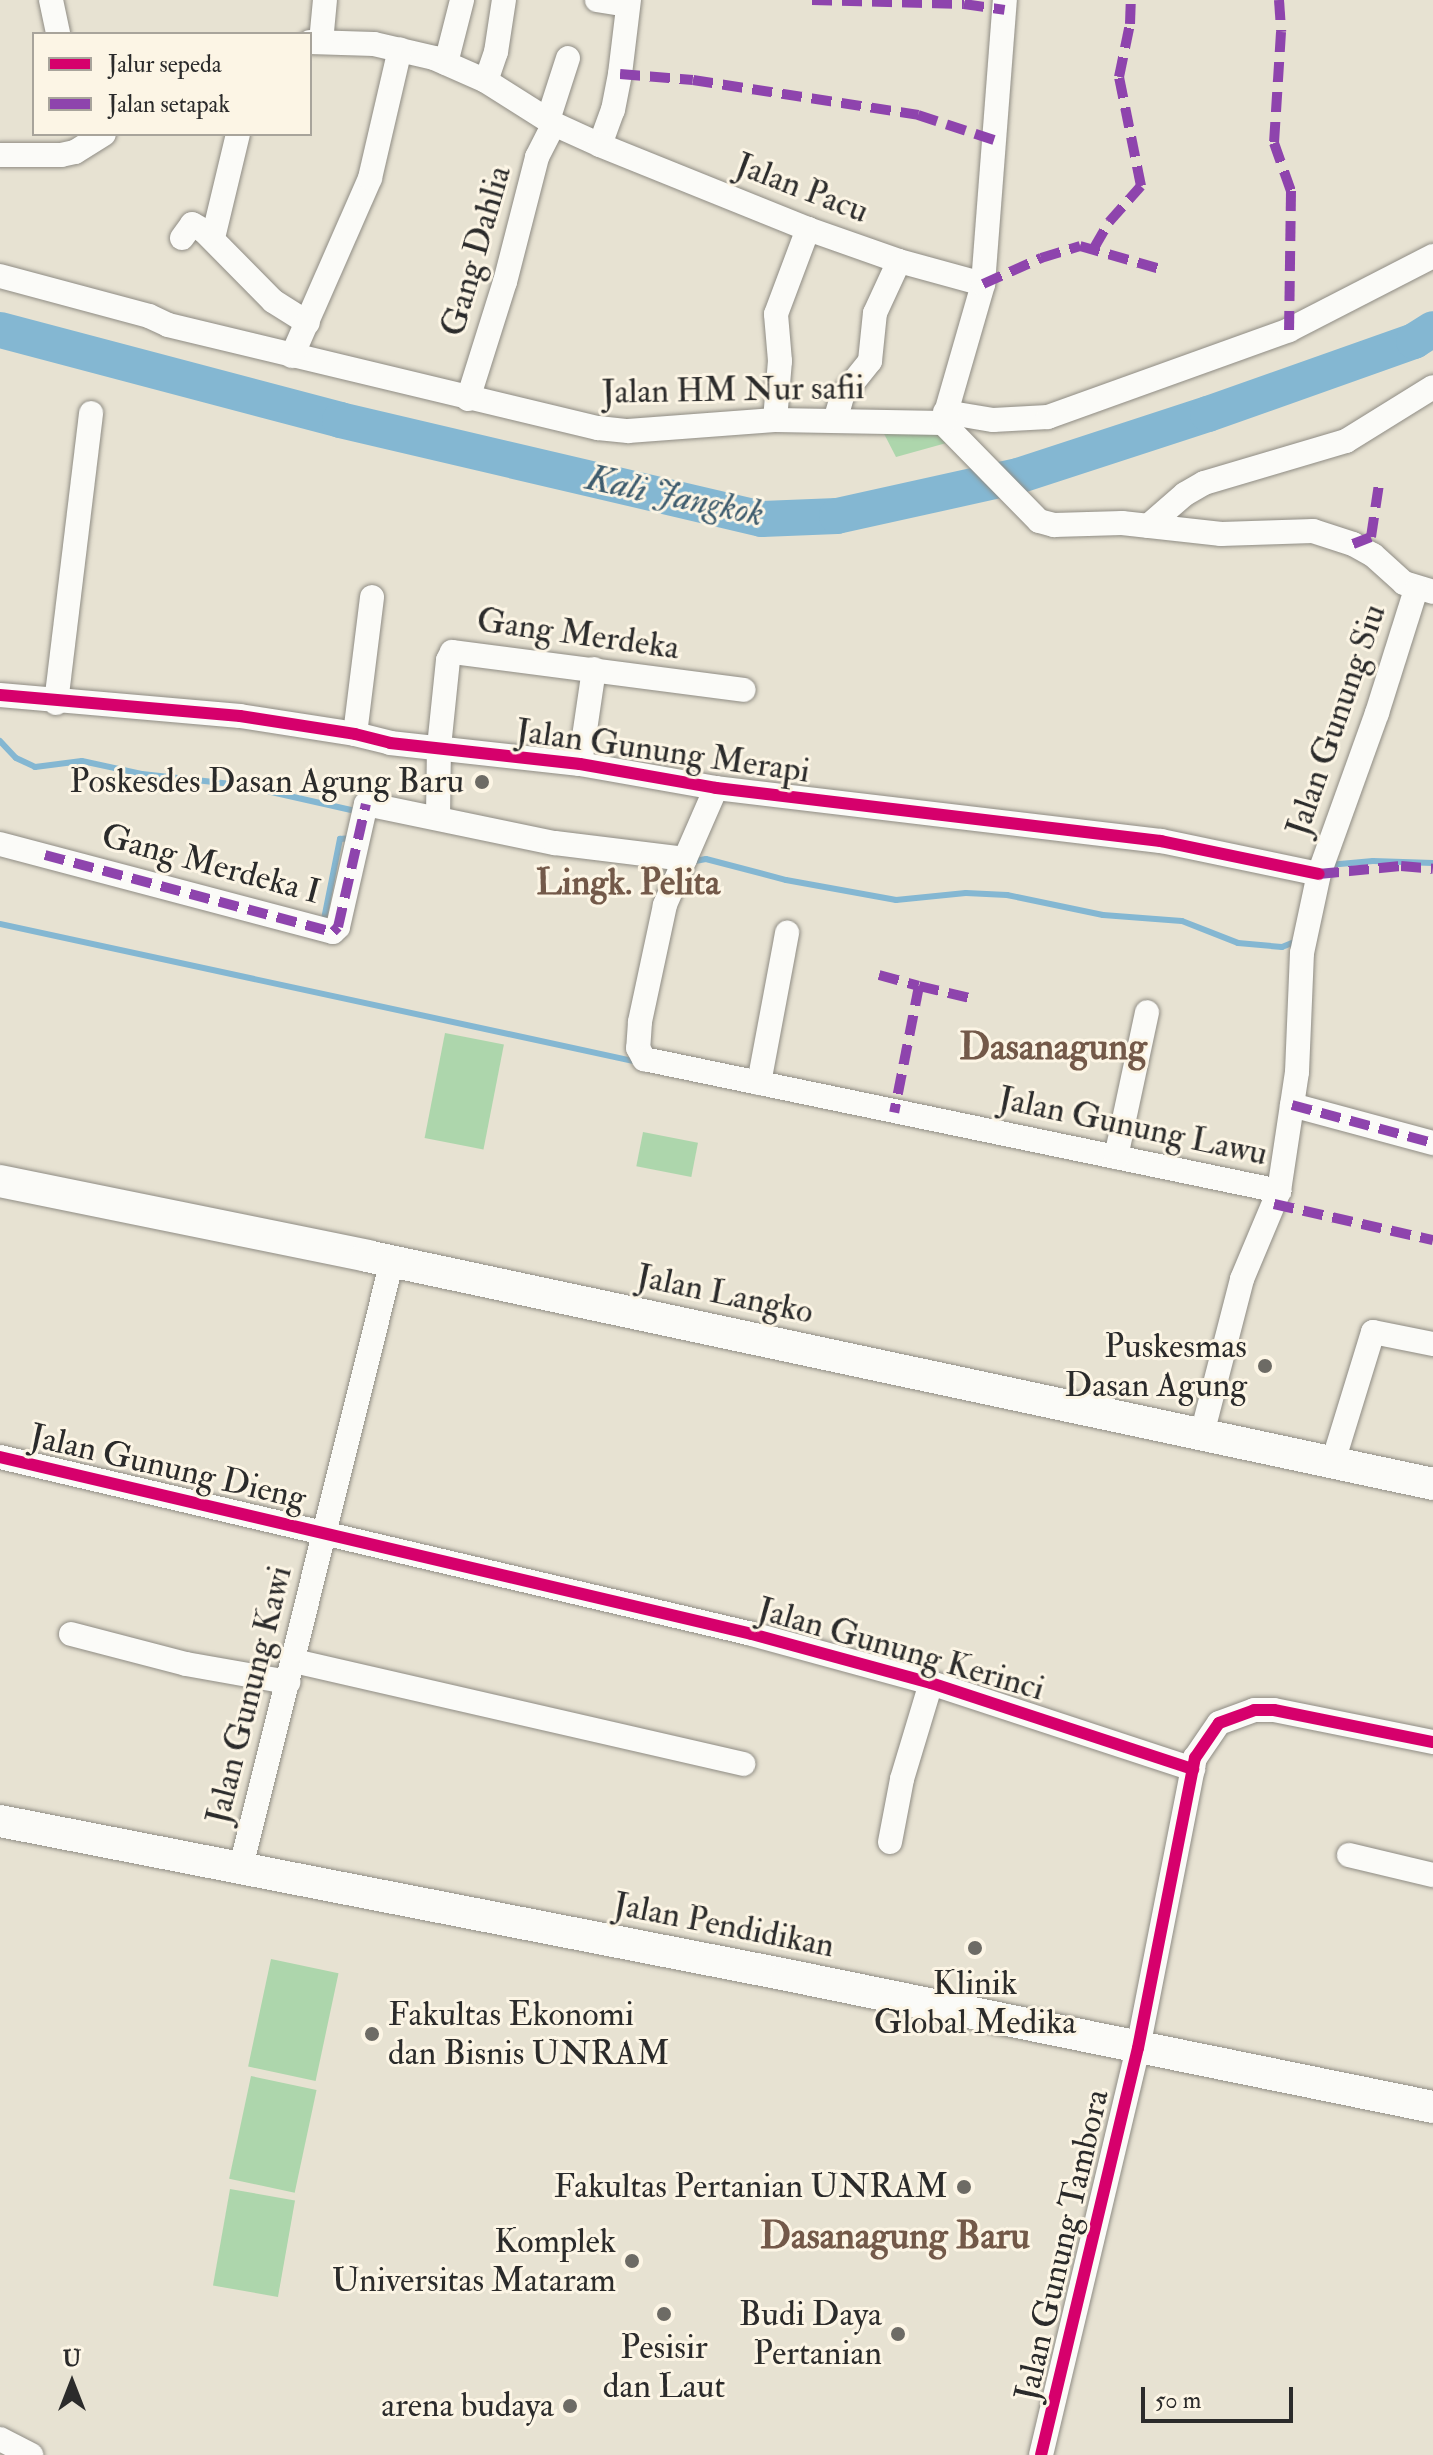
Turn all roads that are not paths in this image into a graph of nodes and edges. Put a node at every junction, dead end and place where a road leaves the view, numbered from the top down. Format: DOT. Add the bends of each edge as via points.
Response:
graph roads {
  1 [pos="51,0"];
  2 [pos="325,0"];
  3 [pos="462,0"];
  4 [pos="504,0"];
  5 [pos="597,0"];
  6 [pos="1005,0"];
  7 [pos="628,2"];
  8 [pos="58,32"];
  9 [pos="316,42"];
  10 [pos="400,49"];
  11 [pos="568,58"];
  12 [pos="446,63"];
  13 [pos="486,81"];
  14 [pos="551,122"];
  15 [pos="101,136"];
  16 [pos="238,136"];
  17 [pos="600,145"];
  18 [pos="0,155"];
  19 [pos="808,229"];
  20 [pos="182,238"];
  21 [pos="213,238"];
  22 [pos="1433,256"];
  23 [pos="899,261"];
  24 [pos="0,276"];
  25 [pos="983,284"];
  26 [pos="308,323"];
  27 [pos="292,356"];
  28 [pos="1433,387"];
  29 [pos="468,399"];
  30 [pos="91,413"];
  31 [pos="775,420"];
  32 [pos="835,421"];
  33 [pos="946,423"];
  34 [pos="1148,526"];
  35 [pos="1425,590"];
  36 [pos="372,597"];
  37 [pos="594,669"];
  38 [pos="744,690"];
  39 [pos="0,695"];
  40 [pos="56,703"];
  41 [pos="355,734"];
  42 [pos="439,747"];
  43 [pos="580,764"];
  44 [pos="716,788"];
  45 [pos="438,817"];
  46 [pos="0,844"];
  47 [pos="683,863"];
  48 [pos="1317,870"];
  49 [pos="787,933"];
  50 [pos="1147,1012"];
  51 [pos="759,1083"];
  52 [pos="1292,1105"];
  53 [pos="1433,1143"];
  54 [pos="1116,1157"];
  55 [pos="0,1181"];
  56 [pos="1279,1191"];
  57 [pos="392,1261"];
  58 [pos="1433,1344"];
  59 [pos="1202,1434"];
  60 [pos="0,1457"];
  61 [pos="1333,1462"];
  62 [pos="1433,1484"];
  63 [pos="324,1531"];
  64 [pos="71,1634"];
  65 [pos="291,1671"];
  66 [pos="931,1683"];
  67 [pos="1433,1742"];
  68 [pos="743,1764"];
  69 [pos="1193,1769"];
  70 [pos="0,1821"];
  71 [pos="890,1842"];
  72 [pos="1349,1855"];
  73 [pos="241,1867"];
  74 [pos="1433,1875"];
  75 [pos="1138,2048"];
  76 [pos="1433,2107"];
  77 [pos="0,2439"];
  78 [pos="31,2455"];
  79 [pos="1041,2455"];
  1 -- 8 [label="street"];
  2 -- 9 [label="street"];
  3 -- 12 [label="street"];
  4 -- 13 [label="street"];
  5 -- 7 [label="street"];
  6 -- 25 [label="street"];
  7 -- 17 [label="street" via="613,110"];
  9 -- 10 [label="street, Jalan Pacu"];
  10 -- 12 [label="street, Jalan Pacu"];
  10 -- 26 [label="street" via="370,178"];
  11 -- 14 [label="street, Gang Dahlia"];
  12 -- 13 [label="street, Jalan Pacu"];
  13 -- 14 [label="street, Jalan Pacu"];
  14 -- 17 [label="street, Jalan Pacu"];
  14 -- 29 [label="street, Gang Dahlia"];
  15 -- 18 [label="street" via="61,155"];
  16 -- 21 [label="street"];
  17 -- 19 [label="street, Jalan Pacu"];
  19 -- 23 [label="street, Jalan Pacu"];
  19 -- 31 [label="street" via="776,314 780,361"];
  20 -- 21 [label="street" via="192,224"];
  21 -- 26 [label="street" via="273,301"];
  22 -- 33 [label="street, Jalan HM Nur safii" via="1289,330 1048,417"];
  23 -- 25 [label="street, Jalan Pacu"];
  23 -- 32 [label="street" via="875,313 870,361 842,396"];
  24 -- 27 [label="street"];
  25 -- 33 [label="street"];
  26 -- 27 [label="street"];
  27 -- 29 [label="street, Jalan HM Nur safii"];
  28 -- 34 [label="street" via="1346,441 1204,483"];
  29 -- 31 [label="street, Jalan HM Nur safii" via="563,423 628,431"];
  30 -- 40 [label="street"];
  31 -- 32 [label="street, Jalan HM Nur safii"];
  32 -- 33 [label="street, Jalan HM Nur safii"];
  33 -- 34 [label="street" via="1039,521"];
  34 -- 35 [label="street" via="1221,534 1327,533 1373,555"];
  35 -- 48 [label="street, Jalan Gunung Siu"];
  36 -- 41 [label="street"];
  37 -- 38 [label="street, Gang Merdeka"];
  37 -- 42 [label="street, Gang Merdeka" via="452,652"];
  37 -- 43 [label="street"];
  39 -- 40 [label="street, Jalan Gunung Merapi"];
  40 -- 41 [label="street, Jalan Gunung Merapi" via="240,716"];
  41 -- 42 [label="street, Jalan Gunung Merapi"];
  42 -- 43 [label="street, Jalan Gunung Merapi"];
  42 -- 45 [label="street"];
  43 -- 44 [label="street, Jalan Gunung Merapi"];
  44 -- 47 [label="street, Jalan Gunung Lawu"];
  44 -- 48 [label="street, Jalan Gunung Merapi" via="1161,841"];
  45 -- 46 [label="street, Gang Merdeka I" via="364,812 333,932"];
  45 -- 47 [label="street, Gang Merdeka I"];
  47 -- 51 [label="street, Jalan Gunung Lawu" via="665,905 650,969 639,1053 648,1061"];
  48 -- 52 [label="street, Jalan Gunung Siu" via="1302,953"];
  49 -- 51 [label="street"];
  50 -- 54 [label="street"];
  51 -- 54 [label="street, Jalan Gunung Lawu"];
  52 -- 53 [label="street"];
  52 -- 56 [label="street, Jalan Gunung Siu"];
  54 -- 56 [label="street, Jalan Gunung Lawu"];
  55 -- 57 [label="main road, Jalan Langko"];
  56 -- 59 [label="street, Jalan Gunung Siu" via="1242,1279"];
  57 -- 59 [label="main road, Jalan Langko"];
  57 -- 63 [label="street, Jalan Gunung Kawi"];
  58 -- 61 [label="street" via="1373,1332"];
  59 -- 61 [label="main road, Jalan Langko"];
  60 -- 63 [label="street, Jalan Gunung Dieng"];
  61 -- 62 [label="main road, Jalan Langko"];
  63 -- 65 [label="street, Jalan Gunung Kawi"];
  63 -- 66 [label="street, Jalan Gunung Kerinci" via="752,1634"];
  64 -- 65 [label="street" via="186,1664"];
  65 -- 68 [label="street"];
  65 -- 73 [label="street, Jalan Gunung Kawi"];
  66 -- 69 [label="street, Jalan Gunung Kerinci"];
  66 -- 71 [label="street" via="902,1779"];
  67 -- 69 [label="street" via="1254,1710 1219,1723"];
  69 -- 75 [label="street, Jalan Gunung Tambora"];
  70 -- 73 [label="main road, Jalan Pendidikan"];
  72 -- 74 [label="street"];
  73 -- 75 [label="main road, Jalan Pendidikan"];
  75 -- 76 [label="main road, Jalan Pendidikan"];
  75 -- 79 [label="street, Jalan Gunung Tambora"];
  77 -- 78 [label="street"];
}
